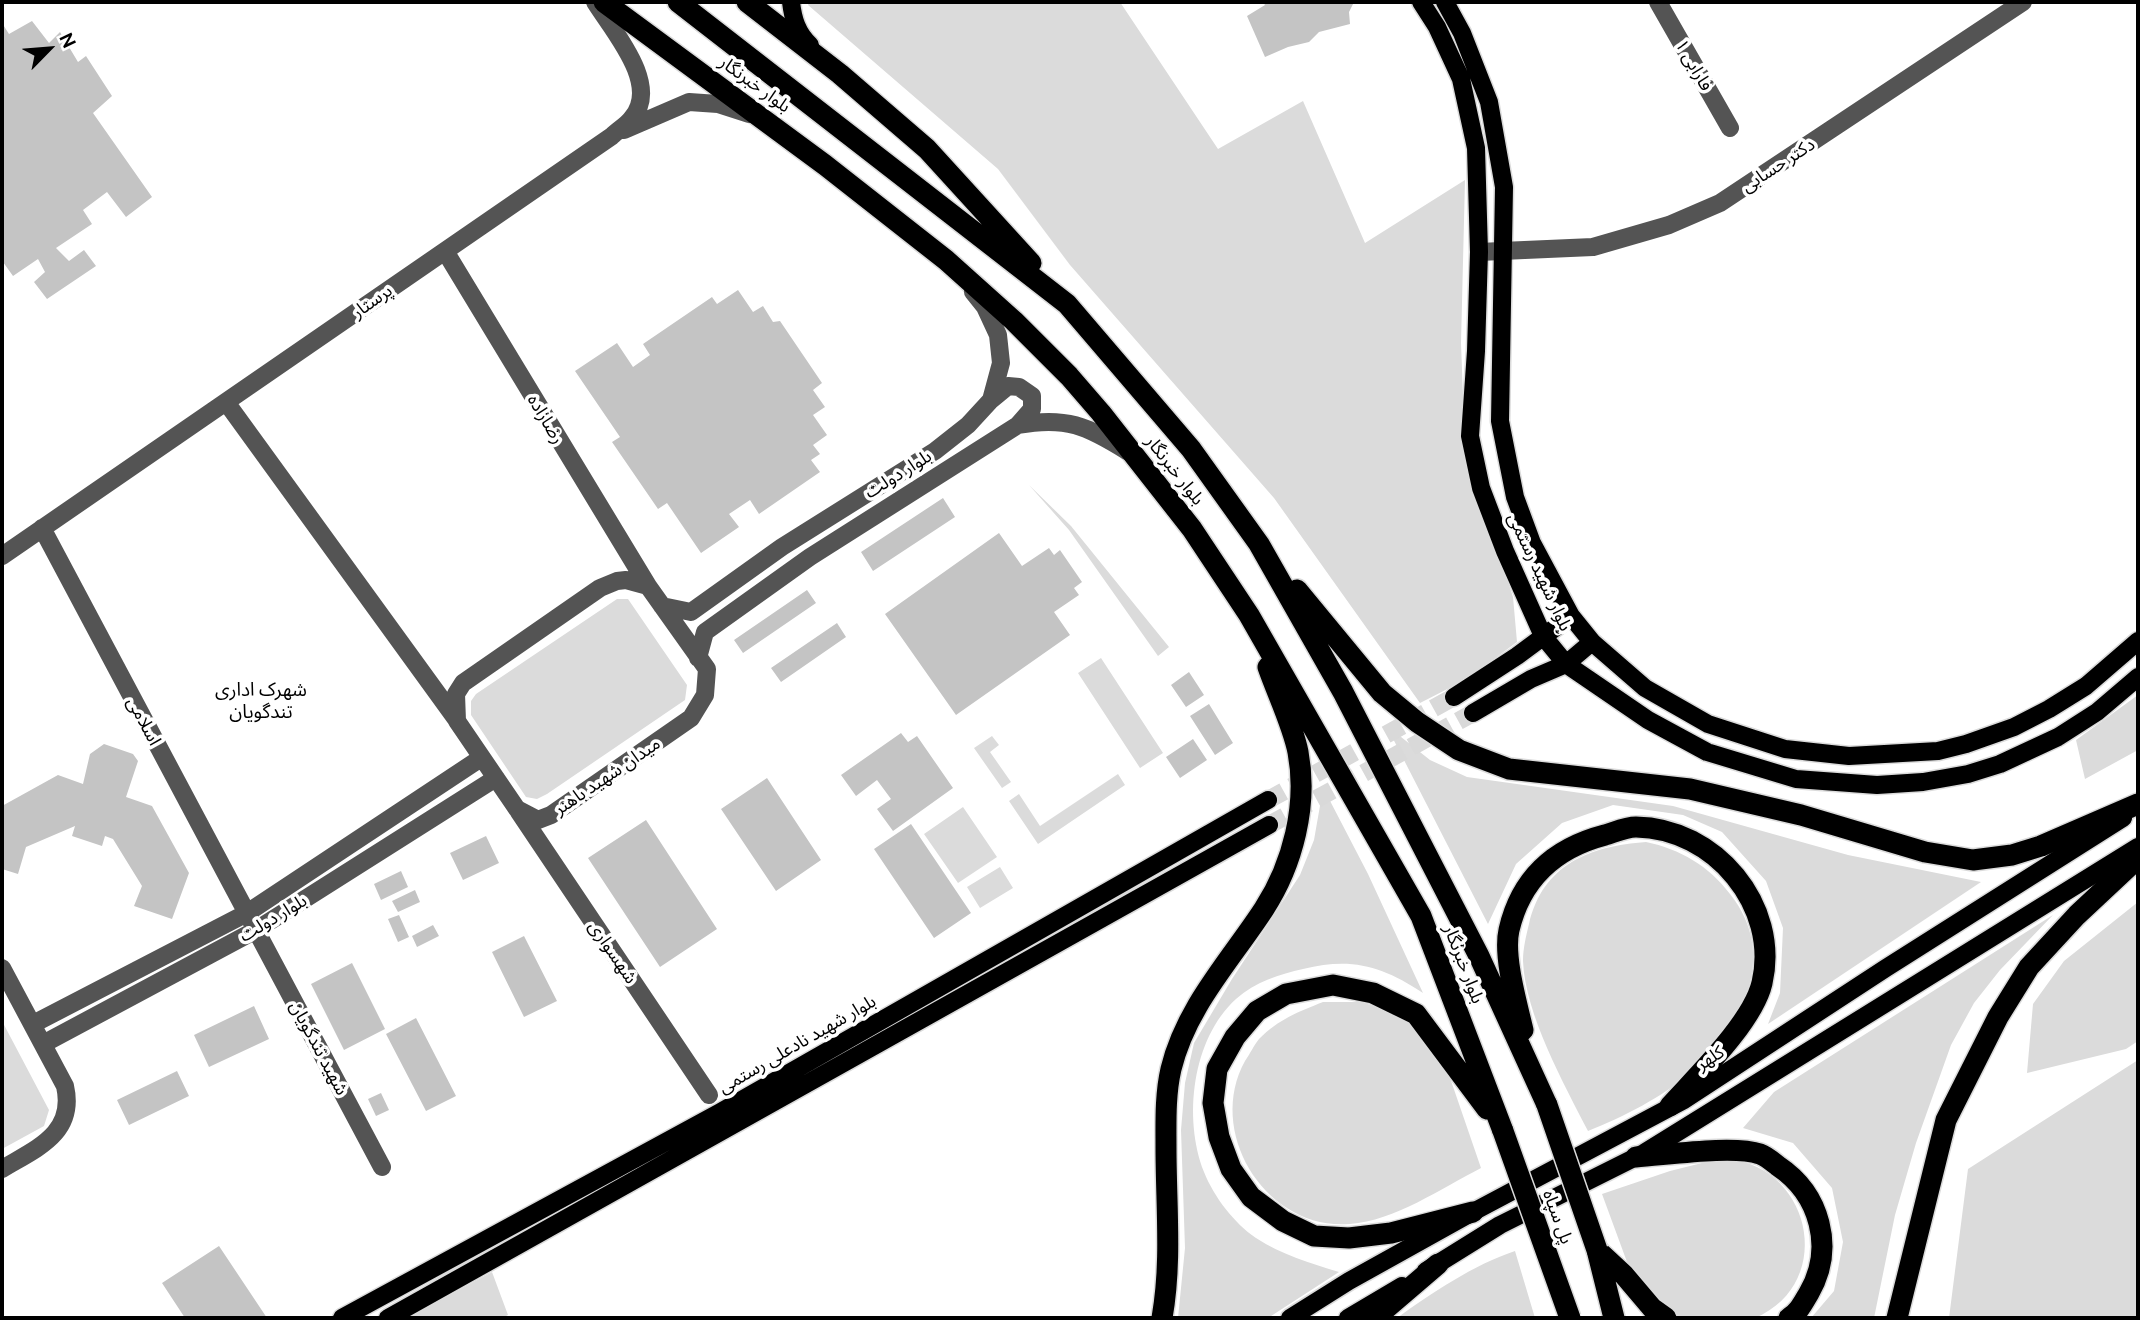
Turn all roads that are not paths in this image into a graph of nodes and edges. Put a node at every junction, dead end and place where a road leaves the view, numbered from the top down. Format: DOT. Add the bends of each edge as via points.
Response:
graph roads {
  1 [pos="595,2"];
  2 [pos="604,2"];
  3 [pos="678,2"];
  4 [pos="747,2"];
  5 [pos="791,2"];
  6 [pos="1421,2"];
  7 [pos="1444,2"];
  8 [pos="1658,2"];
  9 [pos="2023,2"];
  10 [pos="840,74"];
  11 [pos="764,119"];
  12 [pos="1730,128"];
  13 [pos="612,136"];
  14 [pos="444,251"];
  15 [pos="1504,251"];
  16 [pos="1479,252"];
  17 [pos="946,260"];
  18 [pos="1067,304"];
  19 [pos="991,400"];
  20 [pos="226,402"];
  21 [pos="1018,425"];
  22 [pos="1135,456"];
  23 [pos="42,528"];
  24 [pos="1259,544"];
  25 [pos="2,556"];
  26 [pos="648,586"];
  27 [pos="662,606"];
  28 [pos="1250,615"];
  29 [pos="1571,616"];
  30 [pos="1543,636"];
  31 [pos="2138,641"];
  32 [pos="1592,642"];
  33 [pos="698,658"];
  34 [pos="1566,664"];
  35 [pos="2138,677"];
  36 [pos="1454,697"];
  37 [pos="1473,713"];
  38 [pos="457,721"];
  39 [pos="481,758"];
  40 [pos="496,778"];
  41 [pos="1268,800"];
  42 [pos="2138,806"];
  43 [pos="517,809"];
  44 [pos="1269,825"];
  45 [pos="2138,847"];
  46 [pos="2138,858"];
  47 [pos="247,913"];
  48 [pos="256,930"];
  49 [pos="2,968"];
  50 [pos="7,986"];
  51 [pos="33,1024"];
  52 [pos="43,1044"];
  53 [pos="709,1096"];
  54 [pos="1547,1105"];
  55 [pos="1670,1106"];
  56 [pos="1503,1131"];
  57 [pos="1636,1157"];
  58 [pos="382,1167"];
  59 [pos="2,1168"];
  60 [pos="1473,1212"];
  61 [pos="1597,1250"];
  62 [pos="1438,1264"];
  63 [pos="342,1318"];
  64 [pos="388,1318"];
  65 [pos="1162,1318"];
  66 [pos="1290,1318"];
  67 [pos="1348,1318"];
  68 [pos="1374,1318"];
  69 [pos="1570,1318"];
  70 [pos="1614,1318"];
  71 [pos="1666,1318"];
  72 [pos="1789,1318"];
  73 [pos="1896,1318"];
  1 -- 13 [label="street, پرستار" via="640,74 642,96 634,117"];
  2 -- 11 [label="highway, بلوار خبرنگار"];
  3 -- 18 [label="highway, بلوار خبرنگار"];
  4 -- 10 [label="highway"];
  5 -- 10 [label="main road" via="803,39"];
  6 -- 16 [label="main road, بلوار شهید رستمی" via="1461,79 1476,148"];
  7 -- 15 [label="main road, بلوار شهید رستمی" via="1462,33 1489,102 1504,187"];
  8 -- 12 [label="street, فارابی ۱"];
  9 -- 15 [label="street, دکتر حسابی" via="1720,203 1669,225 1593,247"];
  10 -- 18 [label="highway" via="928,149"];
  11 -- 13 [label="street" via="718,104 689,102"];
  11 -- 17 [label="highway, بلوار خبرنگار"];
  13 -- 14 [label="street, پرستار"];
  14 -- 20 [label="street, پرستار"];
  14 -- 26 [label="street, رضازاده"];
  15 -- 16 [label="street, دکتر حسابی"];
  15 -- 29 [label="main road, بلوار شهید رستمی" via="1500,421 1515,497 1532,543"];
  16 -- 30 [label="main road, بلوار شهید رستمی" via="1470,436 1481,488"];
  17 -- 19 [label="street, بلوار دولت" via="985,307 998,335 1001,363"];
  17 -- 22 [label="highway, بلوار خبرنگار" via="1069,376"];
  18 -- 24 [label="highway, بلوار خبرنگار" via="1191,449"];
  19 -- 21 [label="street" via="1008,386 1032,396 1032,408"];
  19 -- 27 [label="street, بلوار دولت" via="935,451 782,547 691,612"];
  20 -- 23 [label="street, پرستار"];
  20 -- 38 [label="street"];
  21 -- 22 [label="street, بلوار دولت" via="1055,421 1092,429"];
  21 -- 33 [label="street, بلوار دولت" via="810,557 705,632"];
  22 -- 28 [label="highway, بلوار خبرنگار"];
  23 -- 25 [label="street, پرستار"];
  23 -- 47 [label="street, اسلامی"];
  24 -- 42 [label="highway" via="1382,693 1459,750 1509,769 1690,789 1801,815 1925,852 1973,860 2040,846"];
  24 -- 54 [label="highway, بلوار خبرنگار" via="1343,692 1436,872"];
  26 -- 27 [label="street, میدان شهید باهنر"];
  26 -- 38 [label="street" via="626,580 600,587 463,683 456,694"];
  27 -- 33 [label="street, میدان شهید باهنر"];
  28 -- 56 [label="highway, بلوار خبرنگار" via="1421,916"];
  28 -- 65 [label="highway" via="1298,752 1301,811 1283,874 1265,909 1192,1013 1171,1069 1166,1112 1168,1269"];
  29 -- 30 [label="main road"];
  29 -- 32 [label="main road, بلوار شهید رستمی"];
  30 -- 34 [label="main road, بلوار شهید رستمی"];
  30 -- 36 [label="main road"];
  31 -- 32 [label="main road, بلوار شهید رستمی" via="2087,686 2014,727 1938,751 1849,756 1785,749 1708,724 1645,688"];
  32 -- 34 [label="main road"];
  33 -- 43 [label="street, میدان شهید باهنر" via="707,669 707,681 702,704 691,718 551,815 538,820"];
  34 -- 35 [label="main road, بلوار شهید رستمی" via="1648,720 1707,752 1796,779 1877,785 1968,775 2000,764 2058,737"];
  34 -- 37 [label="main road"];
  38 -- 39 [label="street"];
  39 -- 40 [label="street"];
  39 -- 47 [label="street, بلوار دولت"];
  40 -- 43 [label="street"];
  40 -- 48 [label="street, بلوار دولت"];
  41 -- 63 [label="main road, بلوار شهید نادعلی رستمی" via="719,1113"];
  42 -- 55 [label="main road, کلهر"];
  43 -- 53 [label="street, شهسواری"];
  44 -- 64 [label="main road"];
  45 -- 57 [label="main road"];
  46 -- 73 [label="highway" via="2029,967 1998,1017 1946,1120"];
  47 -- 48 [label="street, اسلامی"];
  47 -- 51 [label="street, بلوار دولت"];
  48 -- 52 [label="street, بلوار دولت"];
  48 -- 58 [label="street, شهید تندگویان"];
  49 -- 50 [label="street"];
  50 -- 51 [label="street"];
  51 -- 52 [label="street"];
  52 -- 59 [label="street" via="65,1086 62,1123 48,1142"];
  54 -- 55 [label="highway" via="1510,976 1508,932 1523,891 1549,860 1588,839 1634,827 1670,832 1702,846 1731,869 1754,905 1766,946 1762,985 1748,1014"];
  54 -- 61 [label="highway, پل سپاه, bridge"];
  55 -- 60 [label="main road, کلهر"];
  56 -- 60 [label="highway" via="1416,1014 1373,993 1333,985 1286,994 1257,1011 1217,1069 1213,1103 1231,1169 1251,1197 1283,1221 1314,1236 1349,1238 1391,1233"];
  56 -- 69 [label="highway, پل سپاه, bridge"];
  57 -- 62 [label="main road" via="1500,1225"];
  57 -- 72 [label="highway" via="1728,1151 1761,1154 1794,1177 1816,1209 1823,1251 1814,1284 1797,1314"];
  60 -- 66 [label="main road, کلهر"];
  61 -- 70 [label="highway"];
  61 -- 71 [label="highway"];
  62 -- 67 [label="main road"];
  62 -- 68 [label="highway"];
}
